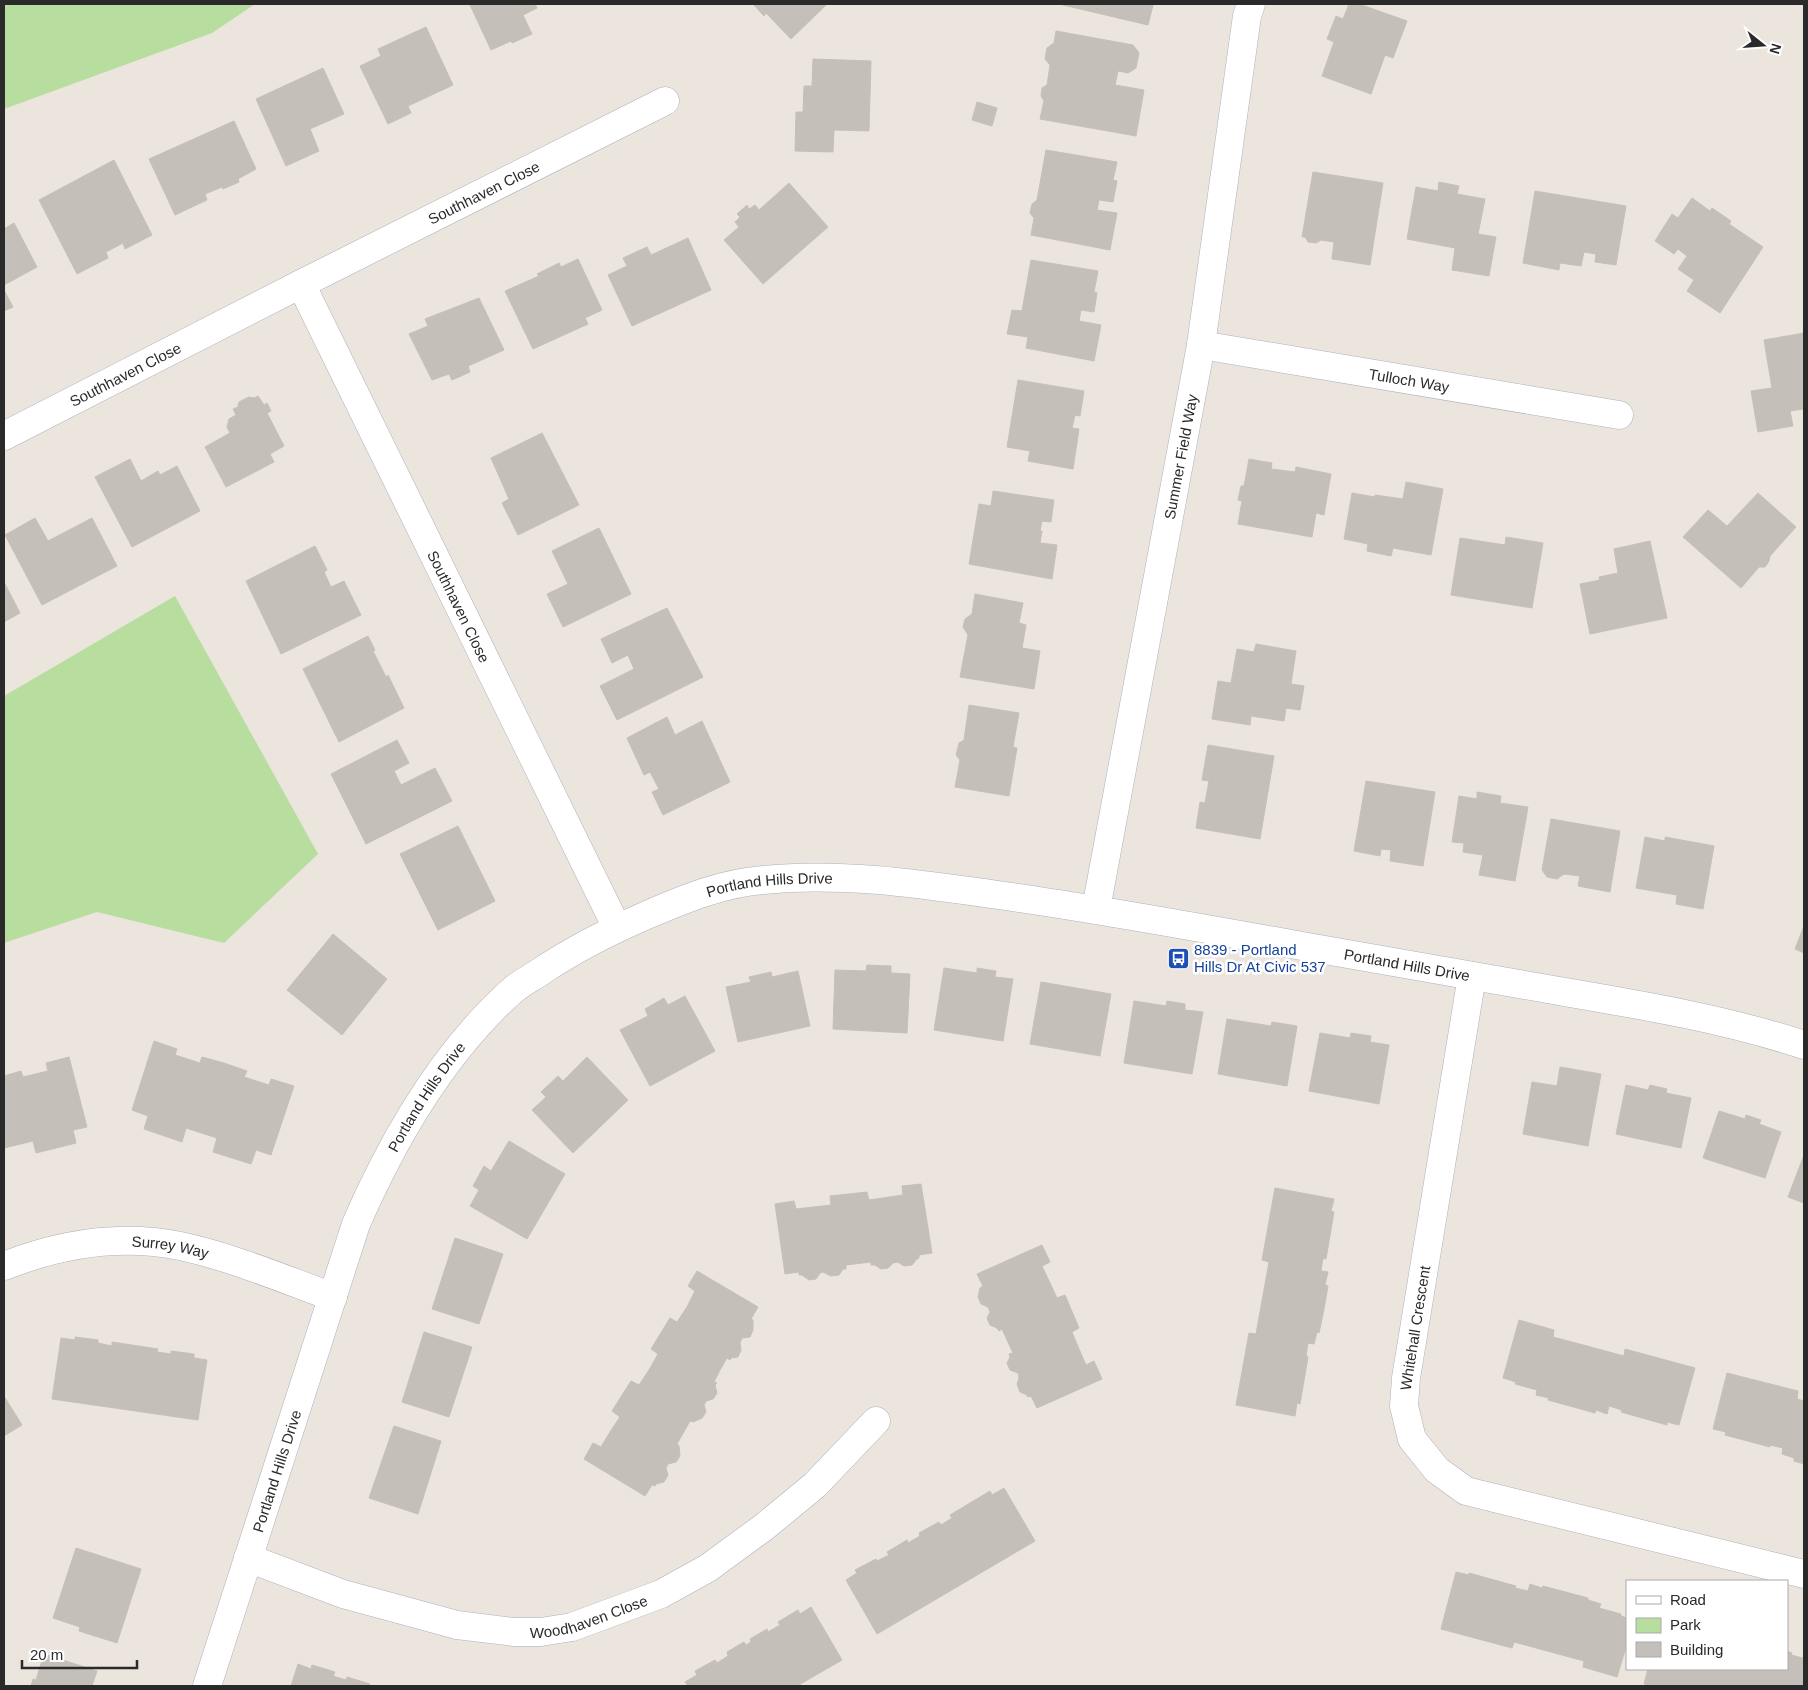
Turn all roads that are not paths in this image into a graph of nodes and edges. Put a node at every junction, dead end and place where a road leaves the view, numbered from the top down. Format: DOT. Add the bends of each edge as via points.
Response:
graph roads {
  1 [pos="1251,4"];
  2 [pos="665,101"];
  3 [pos="301,284"];
  4 [pos="1201,345"];
  5 [pos="1619,415"];
  6 [pos="4,436"];
  7 [pos="1096,909"];
  8 [pos="617,928"];
  9 [pos="1472,976"];
  10 [pos="1804,1045"];
  11 [pos="4,1266"];
  12 [pos="333,1297"];
  13 [pos="876,1421"];
  14 [pos="248,1558"];
  15 [pos="1804,1574"];
  16 [pos="207,1686"];
  1 -- 4 [label="street, Summer Field Way"];
  2 -- 3 [label="street, Southhaven Close"];
  3 -- 6 [label="street, Southhaven Close"];
  3 -- 8 [label="street, Southhaven Close"];
  4 -- 5 [label="street, Tulloch Way"];
  4 -- 7 [label="street, Summer Field Way"];
  7 -- 8 [label="street, Portland Hills Drive" via="889,880 807,877 760,880 720,888"];
  7 -- 9 [label="street, Portland Hills Drive"];
  8 -- 12 [label="street, Portland Hills Drive" via="560,958 516,988 457,1050 409,1119 371,1189 356,1224"];
  9 -- 10 [label="street, Portland Hills Drive" via="1636,1004"];
  9 -- 15 [label="street, Whitehall Crescent" via="1406,1378 1404,1406 1412,1439 1437,1470 1466,1491"];
  11 -- 12 [label="street, Surrey Way" via="59,1248 121,1241 151,1242 207,1253"];
  12 -- 14 [label="street, Portland Hills Drive"];
  13 -- 14 [label="street, Woodhaven Close" via="815,1485 708,1568 661,1594 572,1628 514,1632 457,1625 343,1594"];
  14 -- 16 [label="street, Portland Hills Drive"];
}
